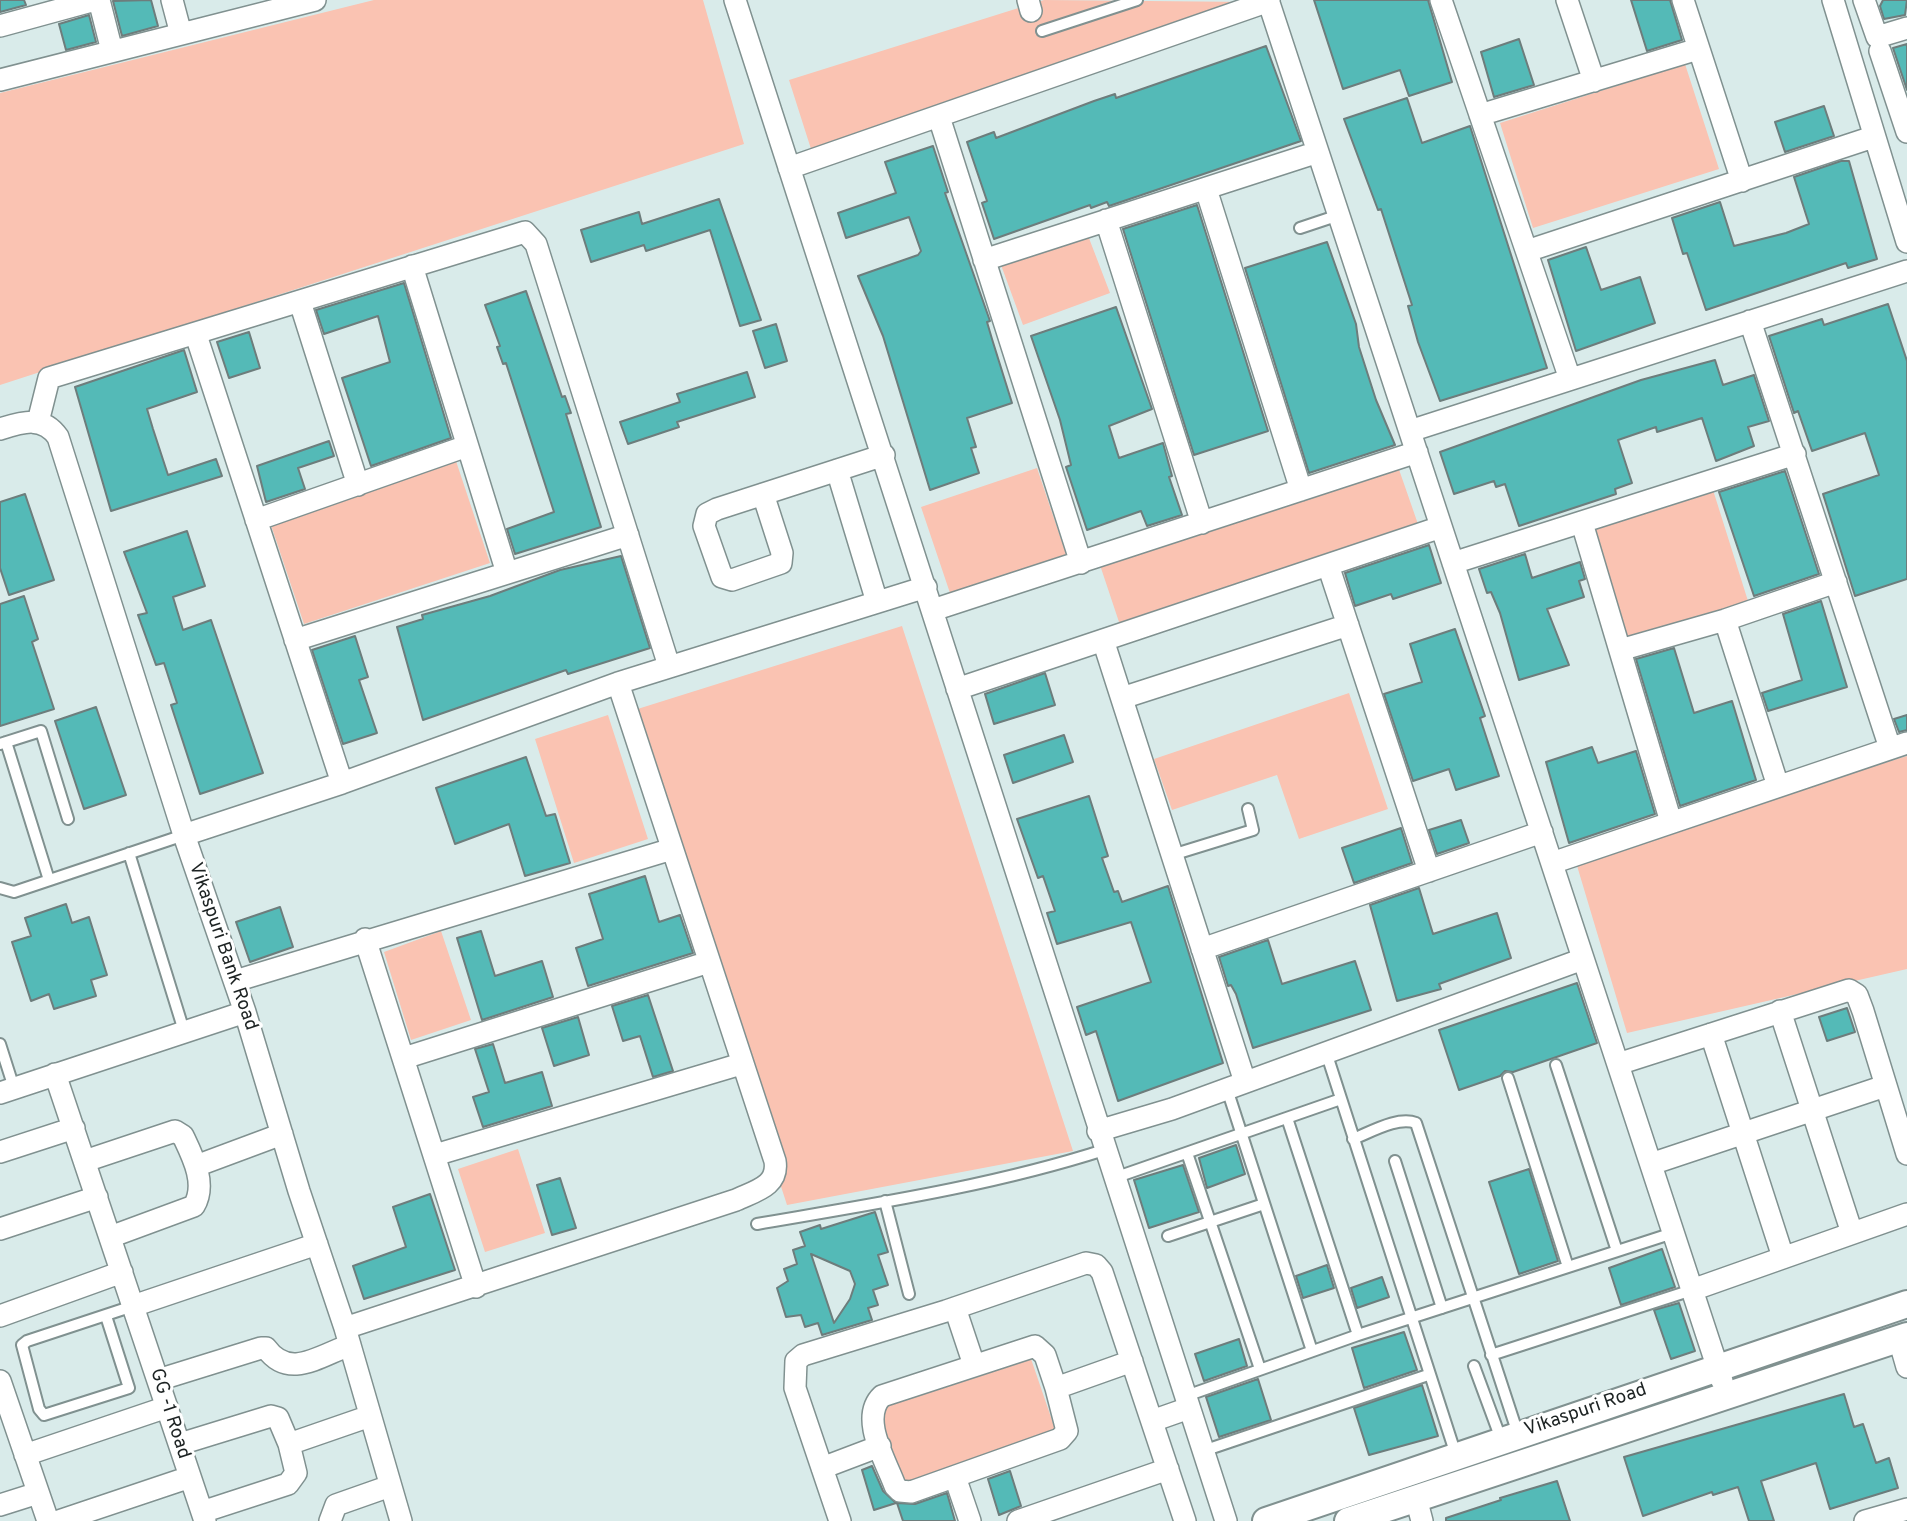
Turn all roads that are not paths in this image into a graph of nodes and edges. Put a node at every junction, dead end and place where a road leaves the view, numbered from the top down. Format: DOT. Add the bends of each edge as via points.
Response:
graph roads {
  1 [pos="97,0"];
  2 [pos="172,0"];
  3 [pos="735,0"];
  4 [pos="1138,0"];
  5 [pos="1269,0"];
  6 [pos="1441,0"];
  7 [pos="1567,0"];
  8 [pos="1682,0"];
  9 [pos="1833,0"];
  10 [pos="1864,0"];
  11 [pos="307,1"];
  12 [pos="0,26"];
  13 [pos="1907,28"];
  14 [pos="1042,31"];
  15 [pos="181,34"];
  16 [pos="1846,47"];
  17 [pos="1698,49"];
  18 [pos="112,51"];
  19 [pos="1881,52"];
  20 [pos="1856,79"];
  21 [pos="0,80"];
  22 [pos="1594,81"];
  23 [pos="1480,116"];
  24 [pos="939,117"];
  25 [pos="1907,132"];
  26 [pos="1874,137"];
  27 [pos="1318,152"];
  28 [pos="789,168"];
  29 [pos="1742,181"];
  30 [pos="1206,189"];
  31 [pos="1339,215"];
  32 [pos="1106,220"];
  33 [pos="1300,228"];
  34 [pos="1907,242"];
  35 [pos="1527,251"];
  36 [pos="984,260"];
  37 [pos="412,266"];
  38 [pos="1907,271"];
  39 [pos="300,302"];
  40 [pos="1750,321"];
  41 [pos="196,334"];
  42 [pos="1570,379"];
  43 [pos="38,422"];
  44 [pos="0,429"];
  45 [pos="1410,432"];
  46 [pos="467,446"];
  47 [pos="1417,452"];
  48 [pos="1795,454"];
  49 [pos="884,455"];
  50 [pos="838,470"];
  51 [pos="358,485"];
  52 [pos="1301,490"];
  53 [pos="763,494"];
  54 [pos="256,520"];
  55 [pos="1202,523"];
  56 [pos="1582,523"];
  57 [pos="1441,527"];
  58 [pos="628,535"];
  59 [pos="1081,562"];
  60 [pos="1453,563"];
  61 [pos="1328,565"];
  62 [pos="507,573"];
  63 [pos="1836,582"];
  64 [pos="926,587"];
  65 [pos="877,602"];
  66 [pos="933,610"];
  67 [pos="1725,620"];
  68 [pos="1348,625"];
  69 [pos="295,640"];
  70 [pos="1103,640"];
  71 [pos="1620,650"];
  72 [pos="669,666"];
  73 [pos="618,683"];
  74 [pos="957,689"];
  75 [pos="1122,698"];
  76 [pos="3,743"];
  77 [pos="1898,745"];
  78 [pos="342,783"];
  79 [pos="1778,786"];
  80 [pos="1248,809"];
  81 [pos="68,819"];
  82 [pos="1671,822"];
  83 [pos="1542,832"];
  84 [pos="184,835"];
  85 [pos="672,849"];
  86 [pos="129,853"];
  87 [pos="1172,855"];
  88 [pos="1552,863"];
  89 [pos="1429,871"];
  90 [pos="49,880"];
  91 [pos="0,888"];
  92 [pos="365,939"];
  93 [pos="1202,949"];
  94 [pos="1583,958"];
  95 [pos="709,962"];
  96 [pos="235,981"];
  97 [pos="1780,1011"];
  98 [pos="245,1012"];
  99 [pos="184,1031"];
  100 [pos="1711,1034"];
  101 [pos="0,1044"];
  102 [pos="1326,1052"];
  103 [pos="404,1059"];
  104 [pos="741,1063"];
  105 [pos="1556,1065"];
  106 [pos="1618,1065"];
  107 [pos="55,1074"];
  108 [pos="1508,1078"];
  109 [pos="1236,1085"];
  110 [pos="1885,1086"];
  111 [pos="7,1090"];
  112 [pos="1340,1099"];
  113 [pos="1812,1111"];
  114 [pos="1287,1118"];
  115 [pos="74,1128"];
  116 [pos="1241,1134"];
  117 [pos="1742,1134"];
  118 [pos="282,1135"];
  119 [pos="1353,1139"];
  120 [pos="1101,1140"];
  121 [pos="0,1152"];
  122 [pos="1187,1153"];
  123 [pos="1907,1154"];
  124 [pos="435,1155"];
  125 [pos="85,1161"];
  126 [pos="1395,1161"];
  127 [pos="1651,1164"];
  128 [pos="196,1166"];
  129 [pos="1114,1178"];
  130 [pos="97,1197"];
  131 [pos="885,1201"];
  132 [pos="1264,1204"];
  133 [pos="1907,1214"];
  134 [pos="1210,1222"];
  135 [pos="757,1224"];
  136 [pos="0,1229"];
  137 [pos="1673,1233"];
  138 [pos="1852,1233"];
  139 [pos="1168,1236"];
  140 [pos="110,1237"];
  141 [pos="317,1244"];
  142 [pos="1617,1251"];
  143 [pos="1783,1257"];
  144 [pos="1568,1267"];
  145 [pos="122,1272"];
  146 [pos="476,1287"];
  147 [pos="1692,1290"];
  148 [pos="909,1294"];
  149 [pos="1472,1299"];
  150 [pos="1907,1304"];
  151 [pos="133,1306"];
  152 [pos="955,1308"];
  153 [pos="1442,1308"];
  154 [pos="0,1316"];
  155 [pos="106,1316"];
  156 [pos="1411,1318"];
  157 [pos="1358,1335"];
  158 [pos="348,1337"];
  159 [pos="1903,1337"];
  160 [pos="1312,1352"];
  161 [pos="1491,1355"];
  162 [pos="1132,1361"];
  163 [pos="974,1365"];
  164 [pos="1474,1366"];
  165 [pos="1717,1367"];
  166 [pos="1907,1367"];
  167 [pos="1260,1369"];
  168 [pos="1428,1375"];
  169 [pos="158,1380"];
  170 [pos="0,1381"];
  171 [pos="1056,1388"];
  172 [pos="1728,1396"];
  173 [pos="1187,1402"];
  174 [pos="167,1407"];
  175 [pos="370,1416"];
  176 [pos="6,1420"];
  177 [pos="1152,1421"];
  178 [pos="800,1433"];
  179 [pos="1510,1436"];
  180 [pos="180,1444"];
  181 [pos="289,1444"];
  182 [pos="880,1446"];
  183 [pos="1203,1451"];
  184 [pos="25,1455"];
  185 [pos="1456,1455"];
  186 [pos="822,1468"];
  187 [pos="1168,1469"];
  188 [pos="190,1476"];
  189 [pos="955,1477"];
  190 [pos="390,1486"];
  191 [pos="38,1493"];
  192 [pos="0,1505"];
  193 [pos="1907,1508"];
  194 [pos="1419,1510"];
  195 [pos="204,1517"];
  196 [pos="48,1521"];
  197 [pos="59,1521"];
  198 [pos="330,1521"];
  199 [pos="401,1521"];
  200 [pos="829,1521"];
  201 [pos="840,1521"];
  202 [pos="970,1521"];
  203 [pos="1018,1521"];
  204 [pos="1185,1521"];
  205 [pos="1226,1521"];
  206 [pos="1266,1521"];
  207 [pos="1348,1521"];
  208 [pos="1865,1521"];
  1 -- 12 [label="street"];
  1 -- 18 [label="street"];
  2 -- 15 [label="street"];
  3 -- 28 [label="street"];
  4 -- 14 [label="lane"];
  5 -- 24 [label="street"];
  5 -- 27 [label="street"];
  6 -- 23 [label="street"];
  7 -- 22 [label="street"];
  8 -- 17 [label="street"];
  9 -- 16 [label="street"];
  10 -- 19 [label="street"];
  11 -- 15 [label="street"];
  13 -- 19 [label="street"];
  15 -- 18 [label="street"];
  16 -- 19 [label="street"];
  16 -- 20 [label="street"];
  17 -- 22 [label="street"];
  17 -- 29 [label="street"];
  18 -- 21 [label="street"];
  19 -- 20 [label="street"];
  19 -- 25 [label="street"];
  20 -- 26 [label="street"];
  22 -- 23 [label="street"];
  23 -- 35 [label="street"];
  24 -- 28 [label="street"];
  24 -- 36 [label="street"];
  26 -- 29 [label="street"];
  26 -- 34 [label="street"];
  27 -- 30 [label="street"];
  27 -- 31 [label="street"];
  28 -- 49 [label="street"];
  29 -- 35 [label="street"];
  30 -- 32 [label="street"];
  30 -- 52 [label="street"];
  31 -- 33 [label="lane"];
  31 -- 45 [label="street"];
  32 -- 36 [label="street"];
  32 -- 55 [label="street"];
  35 -- 42 [label="street"];
  36 -- 59 [label="street"];
  37 -- 39 [label="street"];
  37 -- 46 [label="street"];
  37 -- 58 [label="street" via="519,232 533,238"];
  38 -- 40 [label="street"];
  39 -- 41 [label="street"];
  39 -- 51 [label="street"];
  40 -- 42 [label="street"];
  40 -- 48 [label="street"];
  41 -- 43 [label="street" via="49,378"];
  41 -- 54 [label="street"];
  42 -- 45 [label="street"];
  43 -- 44 [label="street"];
  43 -- 84 [label="street, Vikaspuri Bank Road" via="46,423 58,437"];
  45 -- 47 [label="street"];
  46 -- 51 [label="street"];
  46 -- 62 [label="street"];
  47 -- 52 [label="street"];
  47 -- 57 [label="street"];
  48 -- 56 [label="street"];
  48 -- 63 [label="street"];
  49 -- 50 [label="street"];
  49 -- 64 [label="street"];
  50 -- 53 [label="street"];
  50 -- 65 [label="street"];
  51 -- 54 [label="street"];
  52 -- 55 [label="street"];
  54 -- 69 [label="street"];
  55 -- 59 [label="street"];
  56 -- 60 [label="street"];
  56 -- 71 [label="street"];
  57 -- 60 [label="street"];
  57 -- 61 [label="street"];
  58 -- 62 [label="street"];
  58 -- 72 [label="street"];
  59 -- 66 [label="street"];
  60 -- 83 [label="street"];
  61 -- 68 [label="street"];
  61 -- 70 [label="street"];
  62 -- 69 [label="street"];
  63 -- 67 [label="street"];
  63 -- 77 [label="street"];
  64 -- 65 [label="street"];
  64 -- 66 [label="street"];
  65 -- 72 [label="street"];
  66 -- 74 [label="street"];
  67 -- 71 [label="street"];
  67 -- 79 [label="street"];
  68 -- 75 [label="street"];
  68 -- 89 [label="street"];
  69 -- 78 [label="street"];
  70 -- 74 [label="street"];
  70 -- 75 [label="street"];
  71 -- 82 [label="street"];
  72 -- 73 [label="street"];
  73 -- 78 [label="street"];
  73 -- 85 [label="street"];
  74 -- 120 [label="street"];
  75 -- 87 [label="street"];
  76 -- 81 [label="lane" via="41,731"];
  76 -- 90 [label="lane"];
  77 -- 79 [label="street"];
  78 -- 84 [label="street"];
  79 -- 82 [label="street"];
  80 -- 87 [label="lane" via="1253,830"];
  82 -- 88 [label="street"];
  83 -- 88 [label="street"];
  83 -- 89 [label="street"];
  84 -- 86 [label="lane"];
  84 -- 96 [label="street, Vikaspuri Bank Road"];
  85 -- 92 [label="street"];
  85 -- 95 [label="street"];
  86 -- 90 [label="lane"];
  86 -- 99 [label="lane"];
  87 -- 93 [label="street"];
  88 -- 94 [label="street"];
  89 -- 93 [label="street"];
  90 -- 91 [label="lane" via="15,892"];
  92 -- 96 [label="street"];
  92 -- 103 [label="street"];
  93 -- 109 [label="street"];
  94 -- 102 [label="street"];
  94 -- 106 [label="street"];
  95 -- 103 [label="street"];
  95 -- 104 [label="street"];
  96 -- 98 [label="street, Vikaspuri Bank Road"];
  97 -- 100 [label="street"];
  97 -- 110 [label="street" via="1834,993 1849,990 1857,995"];
  97 -- 113 [label="street"];
  98 -- 99 [label="street"];
  98 -- 118 [label="street, Vikaspuri Bank Road"];
  99 -- 107 [label="street"];
  100 -- 106 [label="street"];
  100 -- 117 [label="street"];
  101 -- 111 [label="lane"];
  102 -- 109 [label="street"];
  102 -- 112 [label="lane"];
  103 -- 124 [label="street"];
  104 -- 124 [label="street"];
  104 -- 146 [label="street" via="775,1161 770,1184"];
  105 -- 142 [label="lane"];
  106 -- 127 [label="street"];
  107 -- 111 [label="street"];
  107 -- 115 [label="street, GG -1 Road"];
  108 -- 144 [label="lane"];
  109 -- 116 [label="lane"];
  109 -- 120 [label="street"];
  110 -- 113 [label="street"];
  110 -- 123 [label="street"];
  112 -- 114 [label="lane"];
  112 -- 119 [label="lane"];
  113 -- 117 [label="street"];
  113 -- 138 [label="street"];
  114 -- 116 [label="lane"];
  114 -- 157 [label="lane"];
  115 -- 121 [label="street"];
  115 -- 125 [label="street, GG -1 Road"];
  116 -- 122 [label="lane"];
  116 -- 132 [label="lane"];
  117 -- 127 [label="street"];
  117 -- 143 [label="street"];
  118 -- 128 [label="street"];
  118 -- 141 [label="street, Vikaspuri Bank Road"];
  119 -- 149 [label="lane" via="1408,1120 1416,1123"];
  119 -- 156 [label="lane"];
  120 -- 129 [label="street"];
  120 -- 131 [label="lane" via="1062,1163"];
  122 -- 129 [label="lane"];
  122 -- 134 [label="lane"];
  124 -- 146 [label="street"];
  125 -- 128 [label="street" via="175,1131 183,1136"];
  125 -- 130 [label="street, GG -1 Road"];
  126 -- 153 [label="lane"];
  127 -- 137 [label="street"];
  128 -- 140 [label="street" via="200,1196 194,1206"];
  129 -- 173 [label="street"];
  130 -- 136 [label="street"];
  130 -- 140 [label="street, GG -1 Road"];
  131 -- 135 [label="lane"];
  131 -- 148 [label="lane"];
  132 -- 134 [label="lane"];
  132 -- 160 [label="lane"];
  133 -- 138 [label="street"];
  134 -- 139 [label="lane"];
  134 -- 167 [label="lane"];
  137 -- 142 [label="lane"];
  137 -- 147 [label="street"];
  138 -- 143 [label="street"];
  140 -- 145 [label="street, GG -1 Road"];
  141 -- 151 [label="street"];
  141 -- 158 [label="street, Vikaspuri Bank Road"];
  142 -- 144 [label="lane"];
  143 -- 147 [label="street"];
  144 -- 149 [label="lane"];
  145 -- 151 [label="street, GG -1 Road"];
  145 -- 154 [label="street"];
  146 -- 158 [label="street"];
  147 -- 161 [label="lane"];
  147 -- 165 [label="street"];
  149 -- 153 [label="lane"];
  149 -- 161 [label="lane"];
  150 -- 165 [label="street, Vikaspuri Road"];
  151 -- 155 [label="lane"];
  151 -- 169 [label="street, GG -1 Road"];
  152 -- 162 [label="street" via="1086,1263 1096,1265"];
  152 -- 163 [label="street"];
  152 -- 186 [label="street" via="796,1361 795,1388"];
  153 -- 156 [label="lane"];
  155 -- 155 [label="lane" via="22,1345 44,1415 130,1388"];
  156 -- 157 [label="lane"];
  156 -- 168 [label="lane"];
  157 -- 160 [label="lane"];
  158 -- 169 [label="street" via="293,1366 278,1362 261,1348"];
  158 -- 175 [label="street, Vikaspuri Bank Road"];
  159 -- 166 [label="street"];
  159 -- 172 [label="street, Vikaspuri Road"];
  160 -- 167 [label="lane"];
  161 -- 179 [label="lane"];
  162 -- 171 [label="street"];
  162 -- 177 [label="street"];
  163 -- 171 [label="street" via="1035,1346 1045,1354"];
  163 -- 182 [label="street" via="882,1396 872,1409"];
  164 -- 179 [label="lane"];
  165 -- 172 [label="street"];
  165 -- 179 [label="street, Vikaspuri Road"];
  167 -- 173 [label="lane"];
  168 -- 183 [label="lane"];
  168 -- 185 [label="lane"];
  169 -- 174 [label="street, GG -1 Road"];
  170 -- 176 [label="street"];
  171 -- 189 [label="street" via="1067,1431 1064,1436"];
  172 -- 194 [label="street, Vikaspuri Road"];
  173 -- 177 [label="street"];
  173 -- 183 [label="street"];
  174 -- 180 [label="street, GG -1 Road"];
  174 -- 184 [label="street"];
  175 -- 181 [label="street"];
  175 -- 190 [label="street, Vikaspuri Bank Road"];
  176 -- 184 [label="street"];
  177 -- 187 [label="street"];
  178 -- 200 [label="lane"];
  179 -- 185 [label="street, Vikaspuri Road"];
  180 -- 181 [label="street" via="271,1416 278,1418"];
  180 -- 188 [label="street, GG -1 Road"];
  181 -- 195 [label="street" via="296,1473 288,1484"];
  182 -- 186 [label="street"];
  182 -- 189 [label="street" via="900,1491 911,1492"];
  183 -- 205 [label="street"];
  184 -- 191 [label="street"];
  185 -- 206 [label="street, Vikaspuri Road"];
  186 -- 201 [label="street"];
  187 -- 203 [label="street"];
  187 -- 204 [label="street"];
  188 -- 195 [label="street, GG -1 Road"];
  188 -- 197 [label="street"];
  189 -- 202 [label="street"];
  190 -- 198 [label="street" via="336,1505"];
  190 -- 199 [label="street, Vikaspuri Bank Road"];
  191 -- 192 [label="street"];
  191 -- 196 [label="street"];
  193 -- 208 [label="street"];
  194 -- 207 [label="street, Vikaspuri Road"];
}
